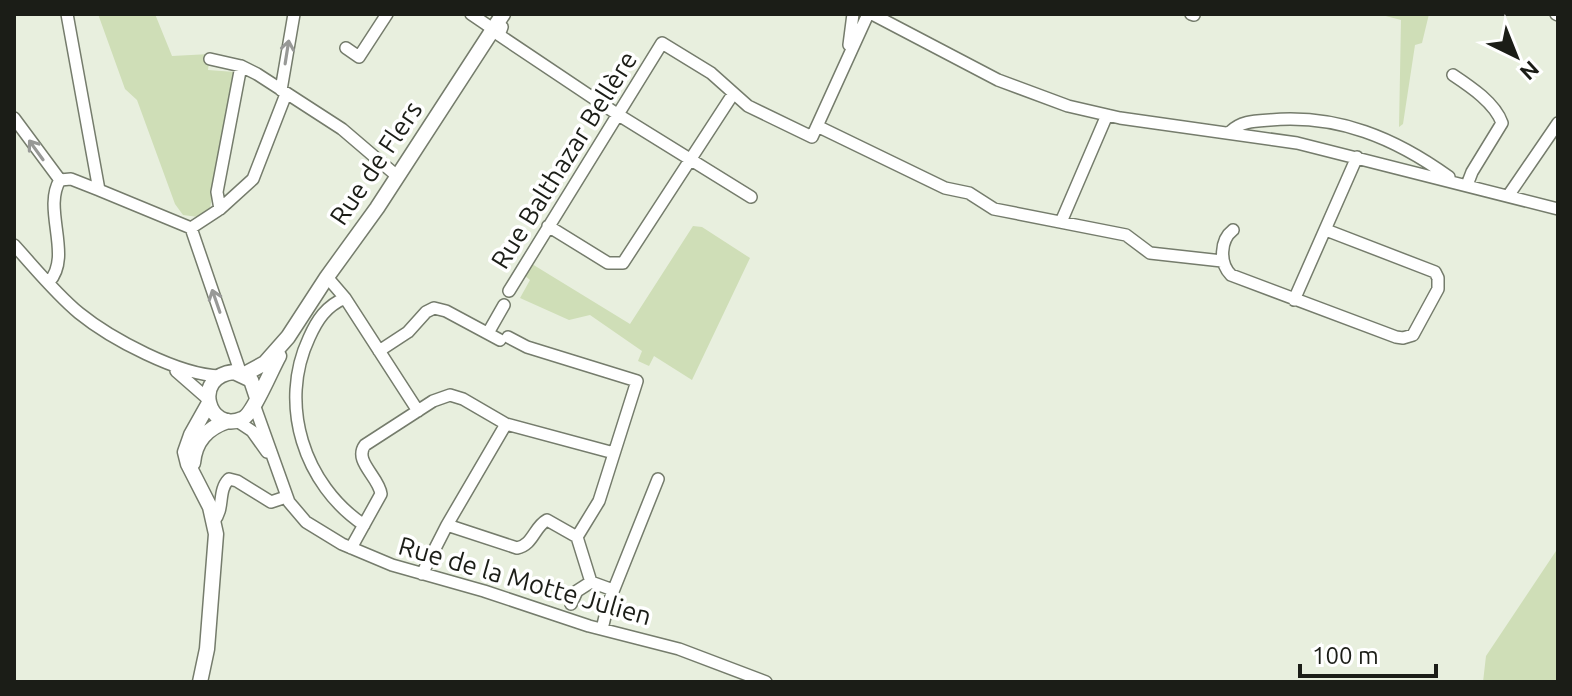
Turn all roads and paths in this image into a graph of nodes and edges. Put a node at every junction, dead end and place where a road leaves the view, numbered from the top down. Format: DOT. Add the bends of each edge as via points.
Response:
graph roads {
  1 [pos="67,14"];
  2 [pos="294,14"];
  3 [pos="387,14"];
  4 [pos="471,14"];
  5 [pos="853,14"];
  6 [pos="876,15"];
  7 [pos="497,22"];
  8 [pos="346,48"];
  9 [pos="847,58"];
  10 [pos="210,59"];
  11 [pos="241,66"];
  12 [pos="1453,75"];
  13 [pos="283,92"];
  14 [pos="733,94"];
  15 [pos="617,114"];
  16 [pos="1107,115"];
  17 [pos="14,118"];
  18 [pos="1558,123"];
  19 [pos="814,131"];
  20 [pos="1230,132"];
  21 [pos="1357,157"];
  22 [pos="690,160"];
  23 [pos="397,176"];
  24 [pos="60,180"];
  25 [pos="1462,184"];
  26 [pos="99,190"];
  27 [pos="1508,196"];
  28 [pos="751,197"];
  29 [pos="220,209"];
  30 [pos="1558,209"];
  31 [pos="1061,222"];
  32 [pos="548,226"];
  33 [pos="191,228"];
  34 [pos="1233,230"];
  35 [pos="1326,230"];
  36 [pos="14,245"];
  37 [pos="1222,261"];
  38 [pos="327,277"];
  39 [pos="49,282"];
  40 [pos="509,291"];
  41 [pos="345,298"];
  42 [pos="1294,300"];
  43 [pos="504,305"];
  44 [pos="488,333"];
  45 [pos="288,337"];
  46 [pos="379,351"];
  47 [pos="155,357"];
  48 [pos="242,374"];
  49 [pos="220,376"];
  50 [pos="209,401"];
  51 [pos="256,402"];
  52 [pos="418,411"];
  53 [pos="233,421"];
  54 [pos="506,424"];
  55 [pos="614,453"];
  56 [pos="274,463"];
  57 [pos="194,475"];
  58 [pos="658,479"];
  59 [pos="286,497"];
  60 [pos="214,521"];
  61 [pos="364,525"];
  62 [pos="447,525"];
  63 [pos="577,537"];
  64 [pos="351,548"];
  65 [pos="422,574"];
  66 [pos="591,582"];
  67 [pos="613,590"];
  68 [pos="571,604"];
  69 [pos="602,629"];
  70 [pos="200,682"];
  71 [pos="766,682"];
  1 -- 26 [label="street"];
  13 -- 2 [label="street, one-way"];
  3 -- 8 [label="street" via="359,57"];
  4 -- 7 [label="street"];
  5 -- 9 [label="street"];
  6 -- 9 [label="street"];
  6 -- 16 [label="street" via="1007,84"];
  7 -- 15 [label="street" via="502,27 499,35"];
  7 -- 23 [label="main road, Rue de Flers"];
  9 -- 19 [label="street"];
  10 -- 11 [label="street"];
  11 -- 13 [label="street"];
  11 -- 29 [label="street" via="217,192"];
  12 -- 25 [label="street" via="1485,100 1502,123"];
  13 -- 23 [label="street" via="342,129"];
  13 -- 29 [label="street" via="256,174"];
  14 -- 15 [label="street, Rue Balthazar Bellère" via="711,73 662,43"];
  14 -- 19 [label="street" via="758,111"];
  14 -- 22 [label="street"];
  15 -- 22 [label="street"];
  15 -- 32 [label="street, Rue Balthazar Bellère"];
  16 -- 20 [label="street"];
  16 -- 31 [label="street"];
  24 -- 17 [label="street, one-way"];
  18 -- 27 [label="street"];
  19 -- 31 [label="street" via="949,190 969,193 994,209"];
  20 -- 21 [label="street"];
  20 -- 25 [label="street" via="1251,121 1334,121 1380,137"];
  21 -- 25 [label="street"];
  21 -- 35 [label="street"];
  22 -- 28 [label="street"];
  22 -- 32 [label="street" via="623,263 608,263"];
  23 -- 38 [label="main road, Rue de Flers"];
  24 -- 26 [label="street"];
  24 -- 39 [label="street" via="57,268"];
  25 -- 27 [label="street"];
  26 -- 33 [label="street"];
  27 -- 30 [label="street"];
  29 -- 33 [label="street"];
  31 -- 37 [label="street" via="1130,236 1150,253"];
  32 -- 40 [label="street, Rue Balthazar Bellère"];
  48 -- 33 [label="street, one-way"];
  34 -- 37 [label="street"];
  35 -- 42 [label="street"];
  35 -- 42 [label="street" via="1431,270 1438,289 1415,333 1403,338"];
  36 -- 39 [label="street"];
  37 -- 42 [label="street" via="1231,275"];
  38 -- 41 [label="street"];
  38 -- 45 [label="main road, Rue de Flers"];
  39 -- 47 [label="street" via="92,322"];
  41 -- 46 [label="street"];
  41 -- 61 [label="street" via="326,309 308,340 296,409 314,473 337,503"];
  43 -- 44 [label="street"];
  44 -- 46 [label="street" via="434,308"];
  44 -- 55 [label="street" via="637,381"];
  45 -- 48 [label="main road, Rue de Flers" via="265,363"];
  45 -- 51 [label="main road, Rue de Flers"];
  46 -- 52 [label="street"];
  47 -- 49 [label="street" via="195,373"];
  47 -- 50 [label="street"];
  48 -- 49 [label="main road"];
  48 -- 51 [label="main road" via="253,383"];
  49 -- 50 [label="main road" via="211,386"];
  50 -- 53 [label="main road" via="216,415"];
  50 -- 57 [label="main road" via="185,452"];
  51 -- 53 [label="main road" via="249,415"];
  51 -- 56 [label="street, Rue de la Motte Julien"];
  52 -- 54 [label="street" via="454,395"];
  52 -- 61 [label="street" via="361,451 381,490"];
  53 -- 56 [label="street, Rue de la Motte Julien" via="253,433"];
  53 -- 57 [label="main road" via="210,429 198,443"];
  54 -- 55 [label="street"];
  54 -- 62 [label="street"];
  55 -- 63 [label="street" via="597,505"];
  56 -- 59 [label="street, Rue de la Motte Julien"];
  57 -- 60 [label="main road"];
  58 -- 67 [label="street"];
  59 -- 60 [label="street" via="271,502 229,479"];
  59 -- 64 [label="street, Rue de la Motte Julien" via="311,526"];
  60 -- 70 [label="main road" via="214,575"];
  61 -- 64 [label="street"];
  62 -- 63 [label="street" via="517,548 547,520"];
  62 -- 65 [label="street"];
  63 -- 66 [label="street"];
  64 -- 65 [label="street, Rue de la Motte Julien"];
  65 -- 69 [label="street, Rue de la Motte Julien"];
  66 -- 67 [label="street"];
  66 -- 68 [label="street" via="577,591"];
  67 -- 69 [label="street"];
  69 -- 71 [label="street, Rue de la Motte Julien" via="679,649"];
}
